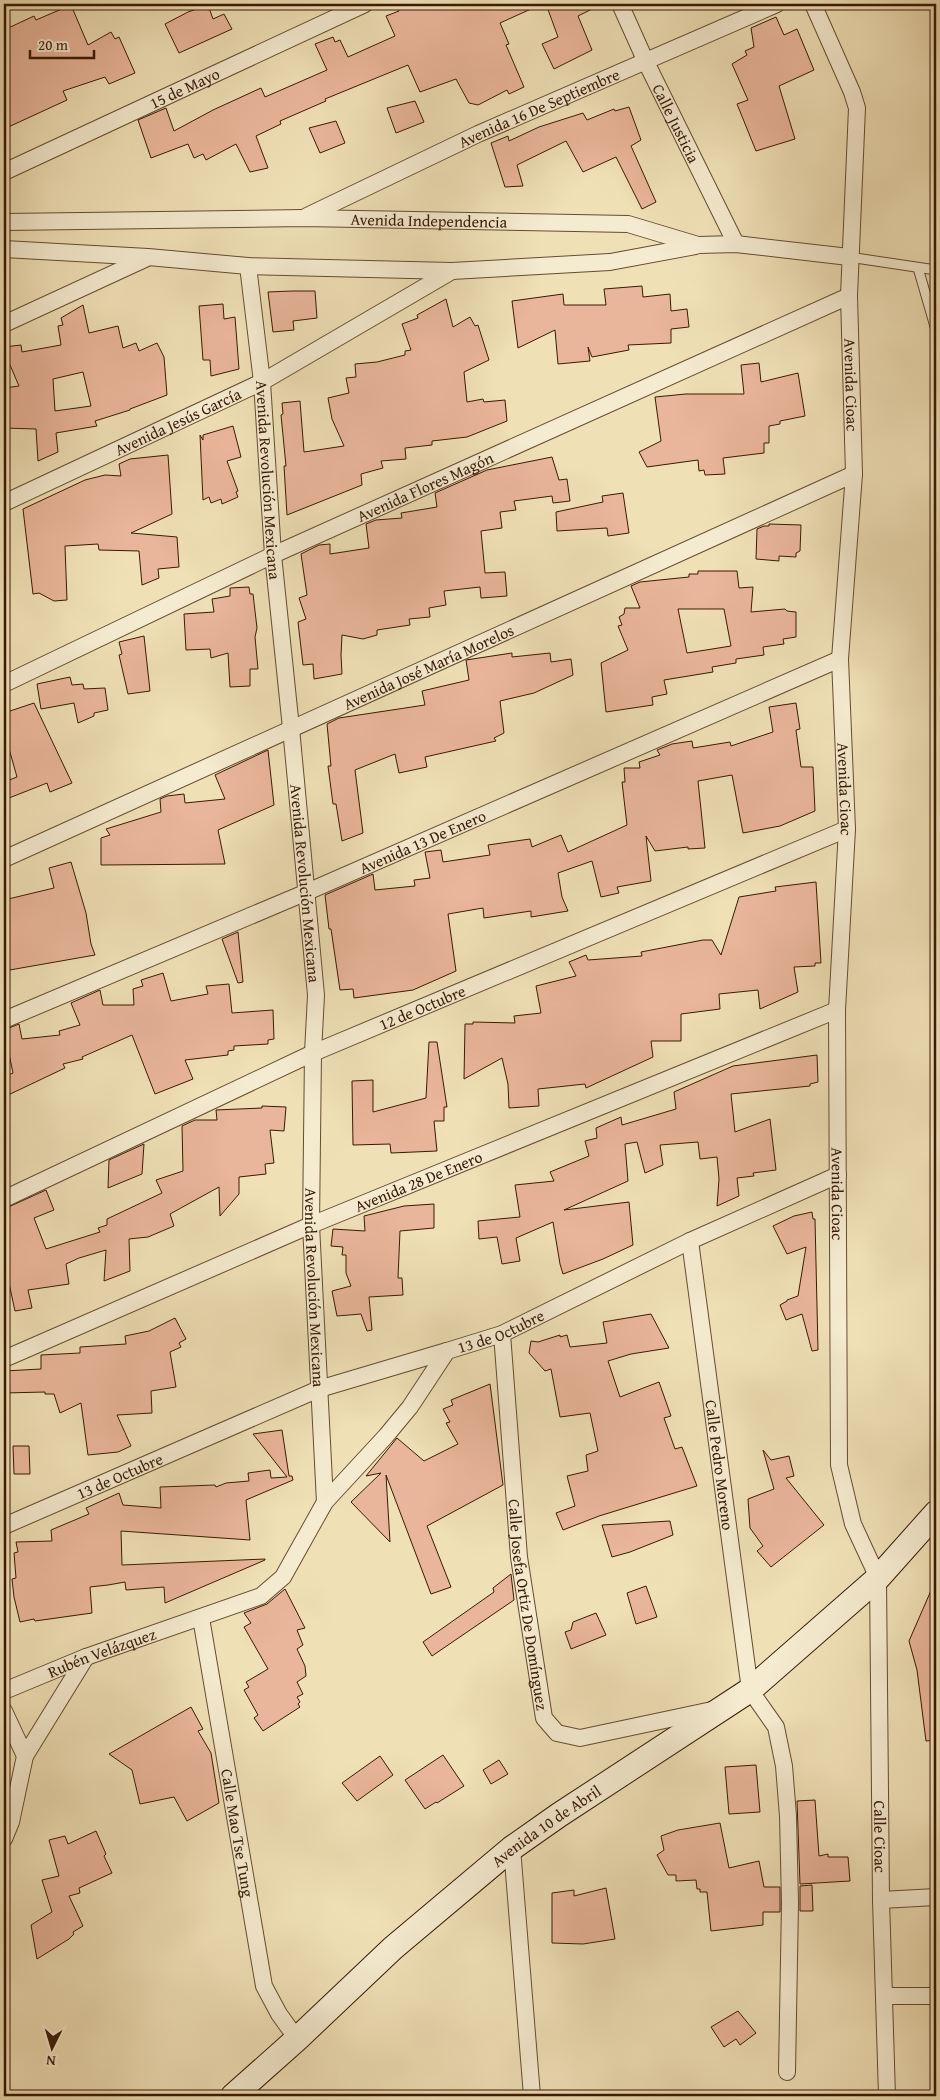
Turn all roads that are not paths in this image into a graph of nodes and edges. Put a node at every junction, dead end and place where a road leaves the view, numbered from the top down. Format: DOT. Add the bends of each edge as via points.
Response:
graph roads {
  1 [pos="365,4"];
  2 [pos="620,4"];
  3 [pos="777,4"];
  4 [pos="813,4"];
  5 [pos="646,62"];
  6 [pos="4,172"];
  7 [pos="303,218"];
  8 [pos="4,222"];
  9 [pos="736,244"];
  10 [pos="698,245"];
  11 [pos="4,249"];
  12 [pos="148,257"];
  13 [pos="849,257"];
  14 [pos="248,266"];
  15 [pos="918,268"];
  16 [pos="936,270"];
  17 [pos="452,271"];
  18 [pos="849,296"];
  19 [pos="4,324"];
  20 [pos="936,330"];
  21 [pos="262,382"];
  22 [pos="854,474"];
  23 [pos="4,503"];
  24 [pos="273,554"];
  25 [pos="840,658"];
  26 [pos="4,684"];
  27 [pos="291,728"];
  28 [pos="847,829"];
  29 [pos="4,859"];
  30 [pos="307,892"];
  31 [pos="837,1010"];
  32 [pos="4,1020"];
  33 [pos="313,1053"];
  34 [pos="838,1175"];
  35 [pos="4,1198"];
  36 [pos="312,1225"];
  37 [pos="690,1241"];
  38 [pos="502,1334"];
  39 [pos="447,1351"];
  40 [pos="4,1359"];
  41 [pos="320,1389"];
  42 [pos="325,1502"];
  43 [pos="936,1514"];
  44 [pos="4,1526"];
  45 [pos="878,1578"];
  46 [pos="201,1618"];
  47 [pos="86,1657"];
  48 [pos="750,1690"];
  49 [pos="4,1691"];
  50 [pos="722,1708"];
  51 [pos="4,1711"];
  52 [pos="24,1756"];
  53 [pos="4,1839"];
  54 [pos="512,1848"];
  55 [pos="936,1897"];
  56 [pos="881,1900"];
  57 [pos="884,1996"];
  58 [pos="936,1996"];
  59 [pos="297,2039"];
  60 [pos="787,2072"];
  61 [pos="233,2096"];
  62 [pos="532,2096"];
  63 [pos="887,2096"];
  1 -- 6 [label="street, 15 de Mayo"];
  2 -- 5 [label="street, Calle Justicia"];
  3 -- 5 [label="street, Avenida 16 De Septiembre"];
  4 -- 13 [label="street, Avenida Cioac" via="857,108"];
  5 -- 7 [label="street, Avenida 16 De Septiembre" via="478,134"];
  5 -- 9 [label="street, Calle Justicia"];
  7 -- 8 [label="street, Avenida Independencia"];
  7 -- 10 [label="street, Avenida Independencia" via="628,224"];
  9 -- 10 [label="street, Avenida Independencia"];
  9 -- 13 [label="street, Avenida Independencia"];
  10 -- 17 [label="street" via="610,262"];
  11 -- 12 [label="street"];
  12 -- 14 [label="street"];
  12 -- 19 [label="street"];
  13 -- 15 [label="lane"];
  13 -- 18 [label="street, Avenida Cioac"];
  14 -- 17 [label="street"];
  14 -- 21 [label="street, Avenida Revolución Mexicana"];
  15 -- 16 [label="lane"];
  15 -- 20 [label="lane"];
  17 -- 21 [label="street, Avenida Jesús García"];
  18 -- 22 [label="street, Avenida Cioac"];
  18 -- 24 [label="street, Avenida Flores Magón"];
  21 -- 23 [label="street, Avenida Jesús García"];
  21 -- 24 [label="street, Avenida Revolución Mexicana"];
  22 -- 25 [label="street, Avenida Cioac"];
  22 -- 27 [label="street, Avenida José María Morelos"];
  24 -- 26 [label="street, Avenida Flores Magón"];
  24 -- 27 [label="street, Avenida Revolución Mexicana"];
  25 -- 28 [label="street, Avenida Cioac"];
  25 -- 30 [label="street, Avenida 13 De Enero"];
  27 -- 29 [label="street, Avenida José María Morelos"];
  27 -- 30 [label="street, Avenida Revolución Mexicana"];
  28 -- 31 [label="street, Avenida Cioac"];
  28 -- 33 [label="street, 12 de Octubre"];
  30 -- 32 [label="street, Avenida 13 De Enero"];
  30 -- 33 [label="street, Avenida Revolución Mexicana" via="316,995"];
  31 -- 34 [label="street, Avenida Cioac"];
  31 -- 36 [label="street, Avenida 28 De Enero"];
  33 -- 35 [label="street, 12 de Octubre"];
  33 -- 36 [label="street, Avenida Revolución Mexicana"];
  34 -- 37 [label="street, 13 de Octubre"];
  34 -- 45 [label="street, Avenida Cioac" via="839,1465 852,1524"];
  36 -- 40 [label="street, Avenida 28 De Enero"];
  36 -- 41 [label="street, Avenida Revolución Mexicana"];
  37 -- 38 [label="street, 13 de Octubre"];
  37 -- 48 [label="street, Calle Pedro Moreno"];
  38 -- 39 [label="street, 13 de Octubre"];
  38 -- 50 [label="street, Calle Josefa Ortiz De Domínguez" via="519,1557 544,1718 557,1733 580,1738"];
  39 -- 41 [label="street, 13 de Octubre"];
  39 -- 42 [label="street, 13 de Octubre" via="410,1407"];
  41 -- 42 [label="street, Avenida Revolución Mexicana"];
  41 -- 44 [label="street, 13 de Octubre"];
  42 -- 46 [label="street, 13 de Octubre" via="283,1577 261,1596"];
  43 -- 45 [label="street, Avenida 10 de Abril"];
  45 -- 48 [label="street, Avenida 10 de Abril"];
  45 -- 56 [label="street, Calle Cioac"];
  46 -- 47 [label="street, Rubén Velázquez"];
  46 -- 59 [label="street, Calle Mao Tse Tung" via="264,1986"];
  47 -- 49 [label="street, Rubén Velázquez"];
  47 -- 52 [label="street"];
  48 -- 50 [label="street, Avenida 10 de Abril"];
  48 -- 60 [label="street" via="776,1727 784,1766 790,1903"];
  50 -- 54 [label="street, Avenida 10 de Abril"];
  51 -- 52 [label="street"];
  52 -- 53 [label="street" via="11,1822"];
  54 -- 59 [label="street, Avenida 10 de Abril" via="393,1948"];
  54 -- 62 [label="street"];
  55 -- 56 [label="street"];
  56 -- 57 [label="street, Calle Cioac"];
  57 -- 58 [label="street"];
  57 -- 63 [label="street, Calle Cioac"];
  59 -- 61 [label="street, Avenida 10 de Abril"];
}
